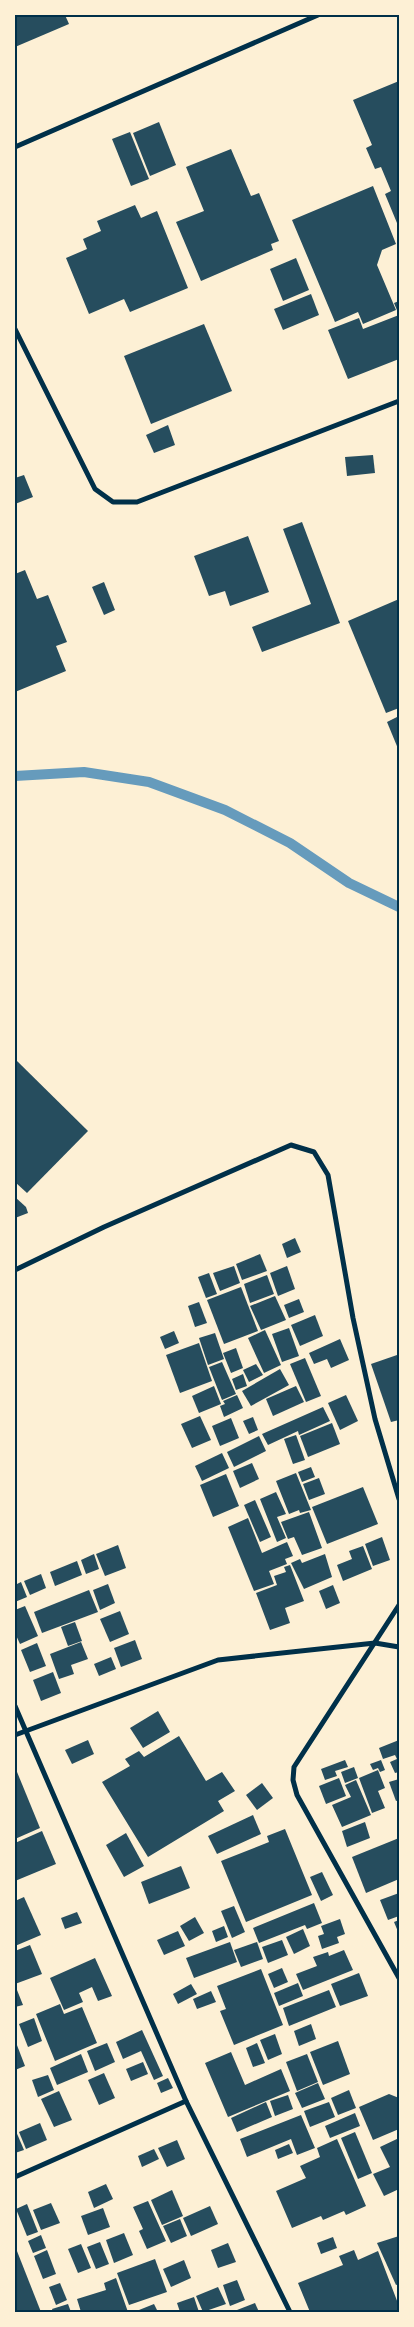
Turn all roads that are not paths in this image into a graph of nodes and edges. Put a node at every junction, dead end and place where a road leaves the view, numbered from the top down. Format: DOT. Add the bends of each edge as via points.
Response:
graph roads {
  1 [pos="318,15"];
  2 [pos="15,146"];
  3 [pos="15,328"];
  4 [pos="399,401"];
  5 [pos="15,1270"];
  6 [pos="399,1498"];
  7 [pos="399,1605"];
  8 [pos="375,1644"];
  9 [pos="399,1647"];
  10 [pos="15,1706"];
  11 [pos="26,1730"];
  12 [pos="15,1735"];
  13 [pos="399,1978"];
  14 [pos="186,2101"];
  15 [pos="15,2177"];
  16 [pos="290,2312"];
  1 -- 2 [label="street"];
  3 -- 4 [label="street" via="95,489 113,502 138,502"];
  5 -- 6 [label="street" via="104,1227 292,1145 314,1152 328,1175 374,1419"];
  7 -- 8 [label="street"];
  8 -- 9 [label="street"];
  8 -- 11 [label="street" via="218,1660"];
  8 -- 13 [label="street" via="294,1767 293,1780 297,1795"];
  10 -- 11 [label="street"];
  11 -- 12 [label="street"];
  11 -- 14 [label="street"];
  14 -- 15 [label="street"];
  14 -- 16 [label="street"];
}
